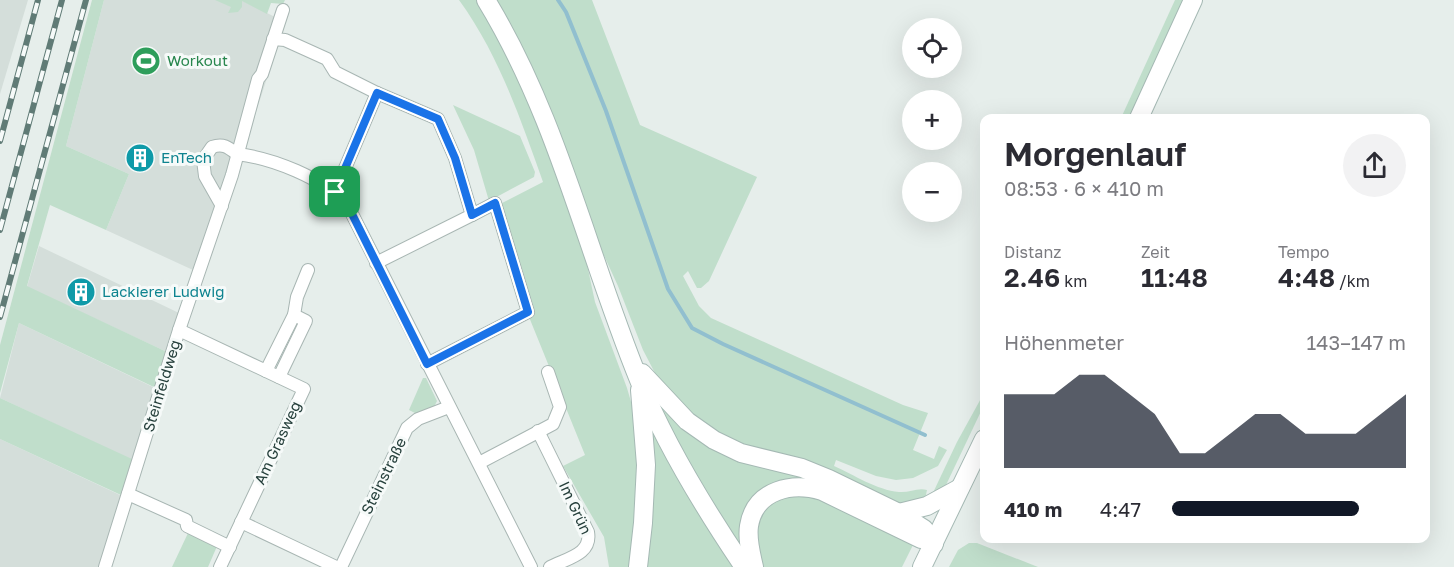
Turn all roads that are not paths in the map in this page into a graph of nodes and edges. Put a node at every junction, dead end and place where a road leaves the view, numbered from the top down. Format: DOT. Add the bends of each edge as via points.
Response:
graph roads {
  1 [pos="486,0"];
  2 [pos="1193,0"];
  3 [pos="283,10"];
  4 [pos="273,39"];
  5 [pos="377,93"];
  6 [pos="1141,114"];
  7 [pos="237,154"];
  8 [pos="335,192"];
  9 [pos="222,206"];
  10 [pos="472,215"];
  11 [pos="376,263"];
  12 [pos="308,270"];
  13 [pos="294,315"];
  14 [pos="179,330"];
  15 [pos="633,363"];
  16 [pos="427,364"];
  17 [pos="266,371"];
  18 [pos="548,372"];
  19 [pos="279,377"];
  20 [pos="640,382"];
  21 [pos="449,407"];
  22 [pos="538,431"];
  23 [pos="980,447"];
  24 [pos="479,463"];
  25 [pos="960,488"];
  26 [pos="128,494"];
  27 [pos="899,513"];
  28 [pos="241,522"];
  29 [pos="933,544"];
  30 [pos="230,547"];
  31 [pos="343,566"];
  32 [pos="105,567"];
  33 [pos="220,567"];
  34 [pos="531,567"];
  35 [pos="550,567"];
  36 [pos="638,567"];
  37 [pos="744,567"];
  38 [pos="754,567"];
  39 [pos="922,567"];
  1 -- 15 [label="main road" via="537,96"];
  2 -- 6 [label="main road"];
  3 -- 4 [label="street, Steinfeldweg"];
  4 -- 5 [label="street" via="285,40 327,59 335,72"];
  4 -- 7 [label="street, Steinfeldweg"];
  5 -- 8 [label="street"];
  5 -- 10 [label="street" via="438,119 455,158"];
  7 -- 8 [label="street" via="269,160"];
  7 -- 9 [label="street, Steinfeldweg"];
  7 -- 9 [label="street" via="218,145 203,160 205,176"];
  8 -- 11 [label="street" via="347,204"];
  9 -- 14 [label="street, Steinfeldweg"];
  10 -- 11 [label="street"];
  10 -- 16 [label="street" via="495,203 528,312"];
  11 -- 16 [label="street"];
  12 -- 13 [label="street"];
  13 -- 17 [label="street"];
  13 -- 19 [label="street" via="306,321"];
  14 -- 17 [label="street, Am Grasweg"];
  14 -- 26 [label="street, Steinfeldweg"];
  15 -- 20 [label="main road"];
  15 -- 27 [label="main road" via="687,421 714,440 741,453 802,468"];
  16 -- 21 [label="street"];
  17 -- 19 [label="street, Am Grasweg"];
  18 -- 22 [label="street" via="560,407 553,424"];
  19 -- 28 [label="street, Am Grasweg" via="304,389"];
  20 -- 36 [label="main road" via="646,465"];
  20 -- 37 [label="main road" via="689,480"];
  21 -- 24 [label="street"];
  21 -- 31 [label="street, Steinstraße" via="418,419 407,428"];
  22 -- 24 [label="street"];
  22 -- 35 [label="street, Im Grün" via="590,541 585,550"];
  23 -- 25 [label="main road"];
  24 -- 34 [label="street"];
  25 -- 27 [label="main road" via="927,506"];
  25 -- 29 [label="main road"];
  26 -- 30 [label="street" via="186,520 188,526"];
  26 -- 32 [label="street, Steinfeldweg"];
  27 -- 29 [label="main road" via="924,529"];
  28 -- 30 [label="street, Am Grasweg"];
  28 -- 31 [label="street"];
  29 -- 38 [label="main road" via="822,491 791,487 772,493 756,507 749,524 748,543"];
  29 -- 39 [label="main road"];
  30 -- 33 [label="street, Am Grasweg"];
}
